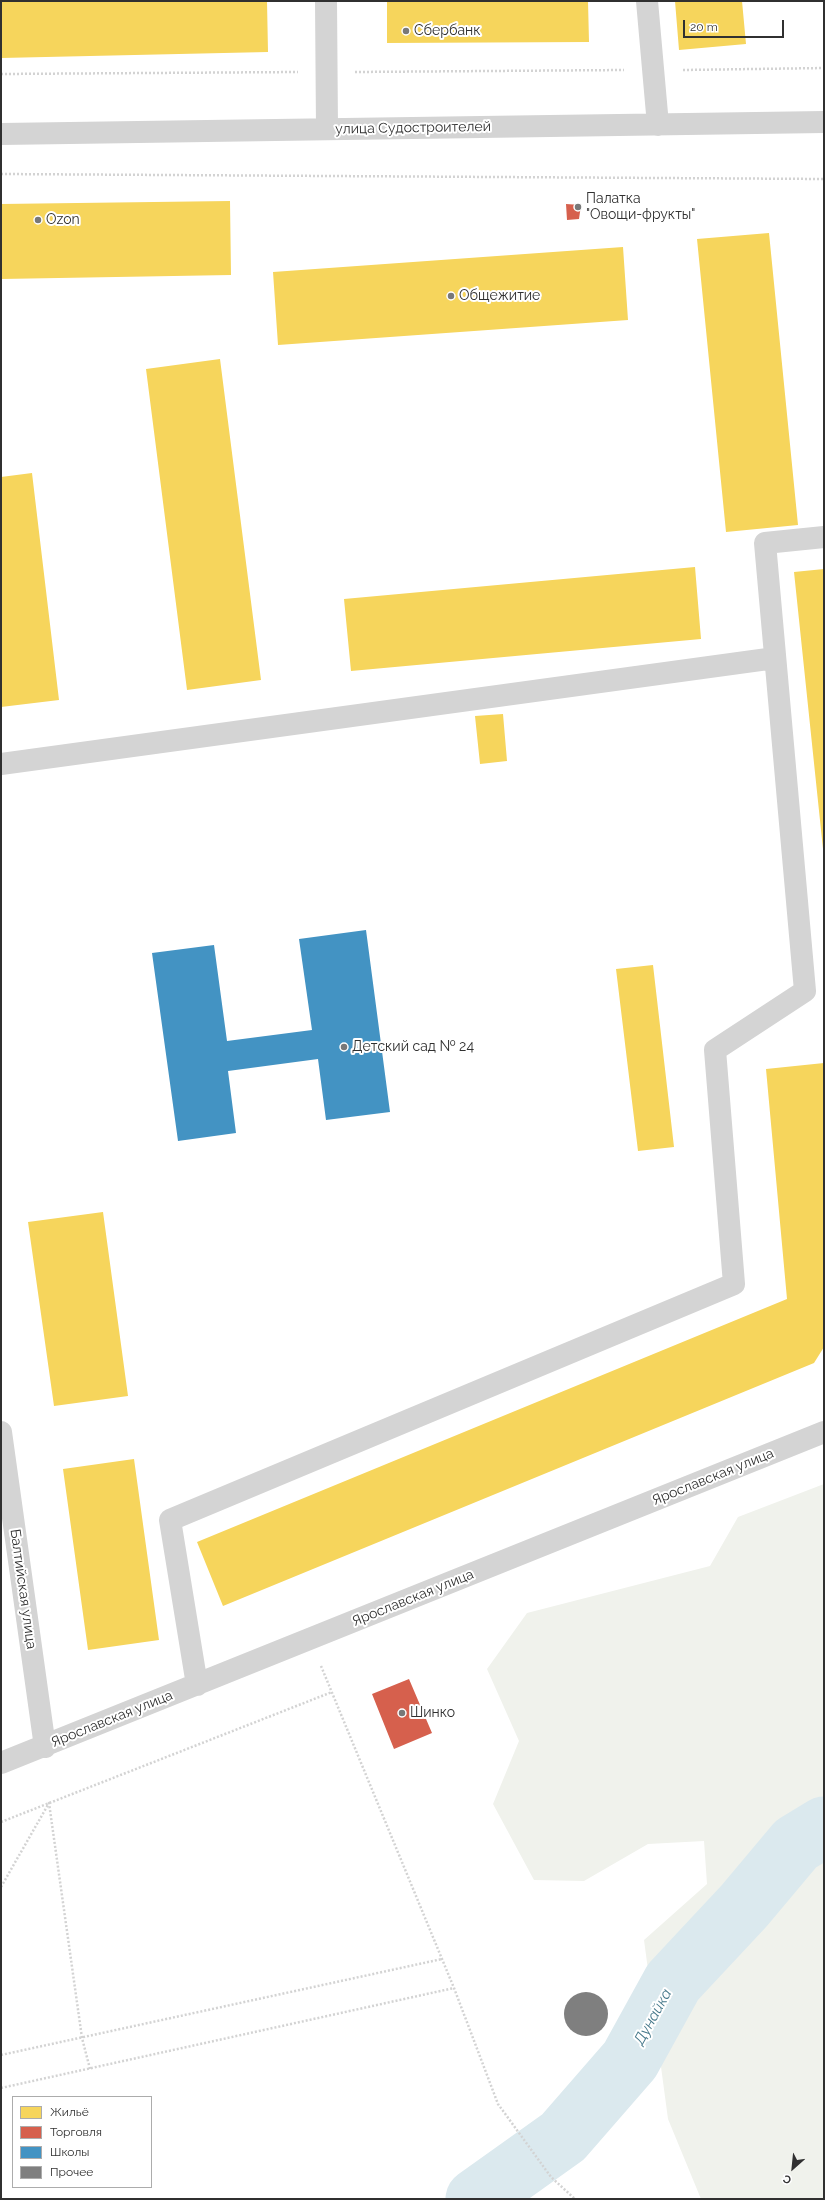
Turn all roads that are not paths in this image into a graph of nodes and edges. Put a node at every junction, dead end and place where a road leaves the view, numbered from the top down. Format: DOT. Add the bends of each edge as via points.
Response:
graph roads {
  1 [pos="326,1"];
  2 [pos="647,1"];
  3 [pos="824,122"];
  4 [pos="658,125"];
  5 [pos="327,129"];
  6 [pos="1,134"];
  7 [pos="824,537"];
  8 [pos="775,658"];
  9 [pos="1,764"];
  10 [pos="1,1432"];
  11 [pos="824,1432"];
  12 [pos="197,1685"];
  13 [pos="44,1747"];
  14 [pos="1,1763"];
  1 -- 5 [label="street"];
  2 -- 4 [label="street"];
  3 -- 4 [label="street, улица Судостроителей"];
  4 -- 5 [label="street, улица Судостроителей"];
  5 -- 6 [label="street, улица Судостроителей"];
  7 -- 8 [label="street" via="765,543"];
  8 -- 9 [label="street"];
  8 -- 12 [label="street" via="805,991 715,1050 734,1284 170,1520"];
  10 -- 13 [label="street, Балтийская улица"];
  11 -- 12 [label="street, Ярославская улица"];
  12 -- 13 [label="street, Ярославская улица"];
  13 -- 14 [label="street, Ярославская улица"];
}
